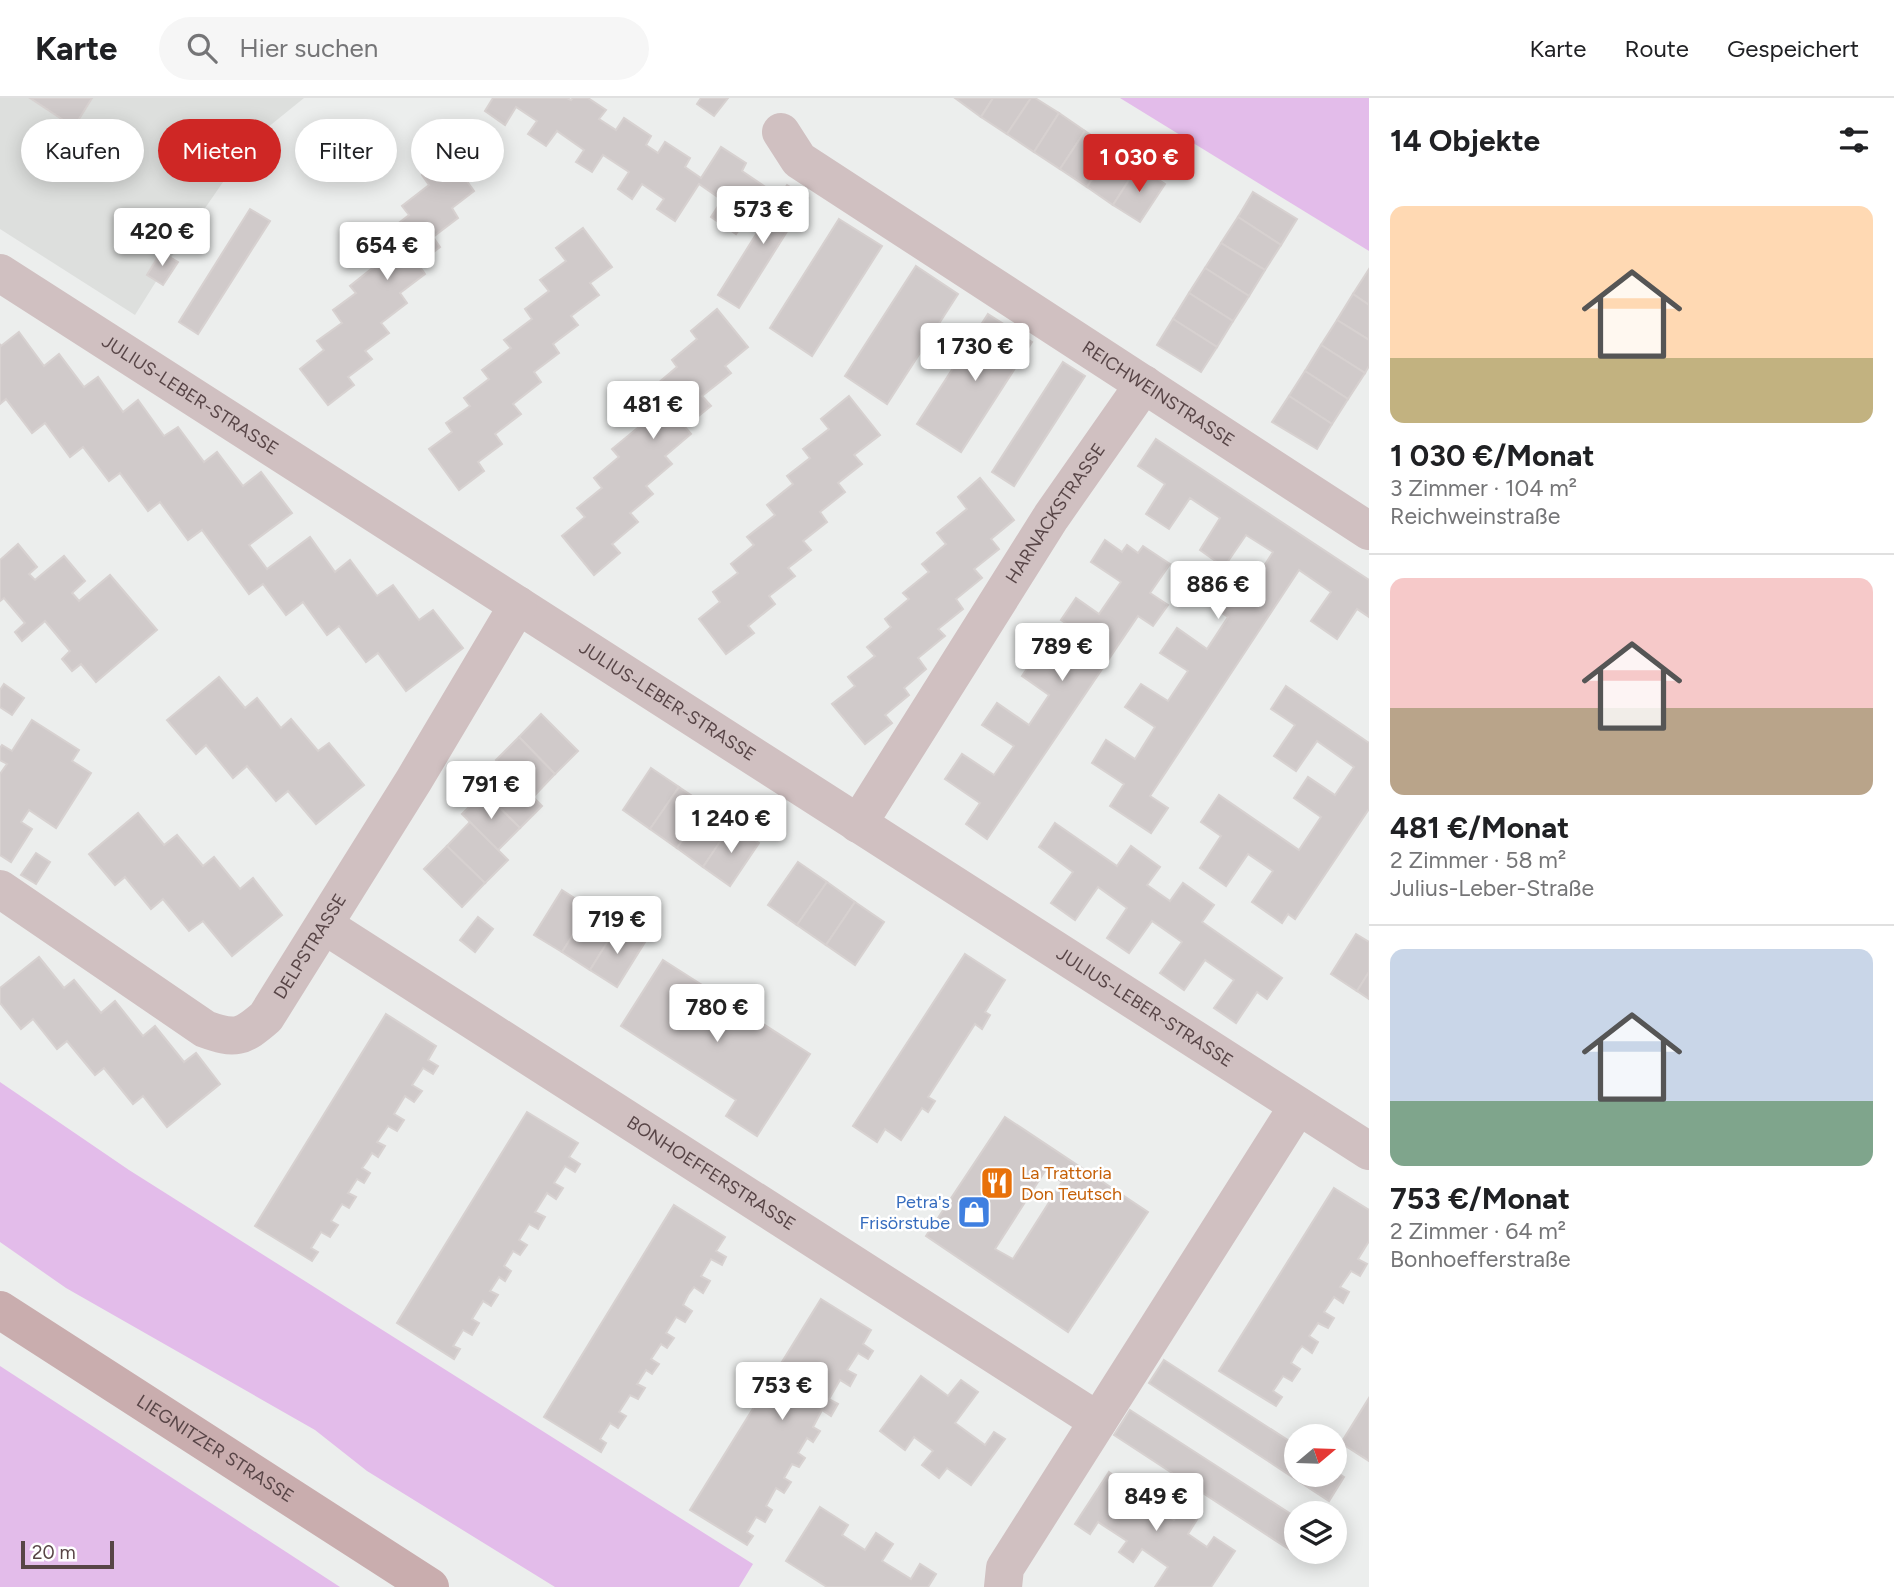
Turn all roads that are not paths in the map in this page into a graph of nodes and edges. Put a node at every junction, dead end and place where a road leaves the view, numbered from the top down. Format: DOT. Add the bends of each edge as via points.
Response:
graph roads {
  1 [pos="781,132"];
  2 [pos="0,273"];
  3 [pos="1144,384"];
  4 [pos="1369,531"];
  5 [pos="518,605"];
  6 [pos="858,824"];
  7 [pos="0,889"];
  8 [pos="324,925"];
  9 [pos="1298,1105"];
  10 [pos="1369,1151"];
  11 [pos="0,1310"];
  12 [pos="1098,1420"];
  13 [pos="430,1587"];
  14 [pos="1003,1587"];
  1 -- 3 [label="street, REICHWEINSTRASSE" via="799,160"];
  2 -- 5 [label="street, JULIUS-LEBER-STRASSE"];
  3 -- 4 [label="street, REICHWEINSTRASSE"];
  3 -- 6 [label="street, HARNACKSTRASSE" via="1051,517"];
  5 -- 6 [label="street, JULIUS-LEBER-STRASSE"];
  5 -- 8 [label="street, DELPSTRASSE"];
  6 -- 9 [label="street, JULIUS-LEBER-STRASSE"];
  7 -- 8 [label="street, DELPSTRASSE" via="205,1029 227,1037 249,1032 266,1017"];
  8 -- 12 [label="street, BONHOEFFERSTRASSE"];
  9 -- 10 [label="street, JULIUS-LEBER-STRASSE"];
  9 -- 12 [label="street"];
  11 -- 13 [label="main road, LIEGNITZER STRASSE"];
  12 -- 14 [label="street" via="1005,1568"];
}
